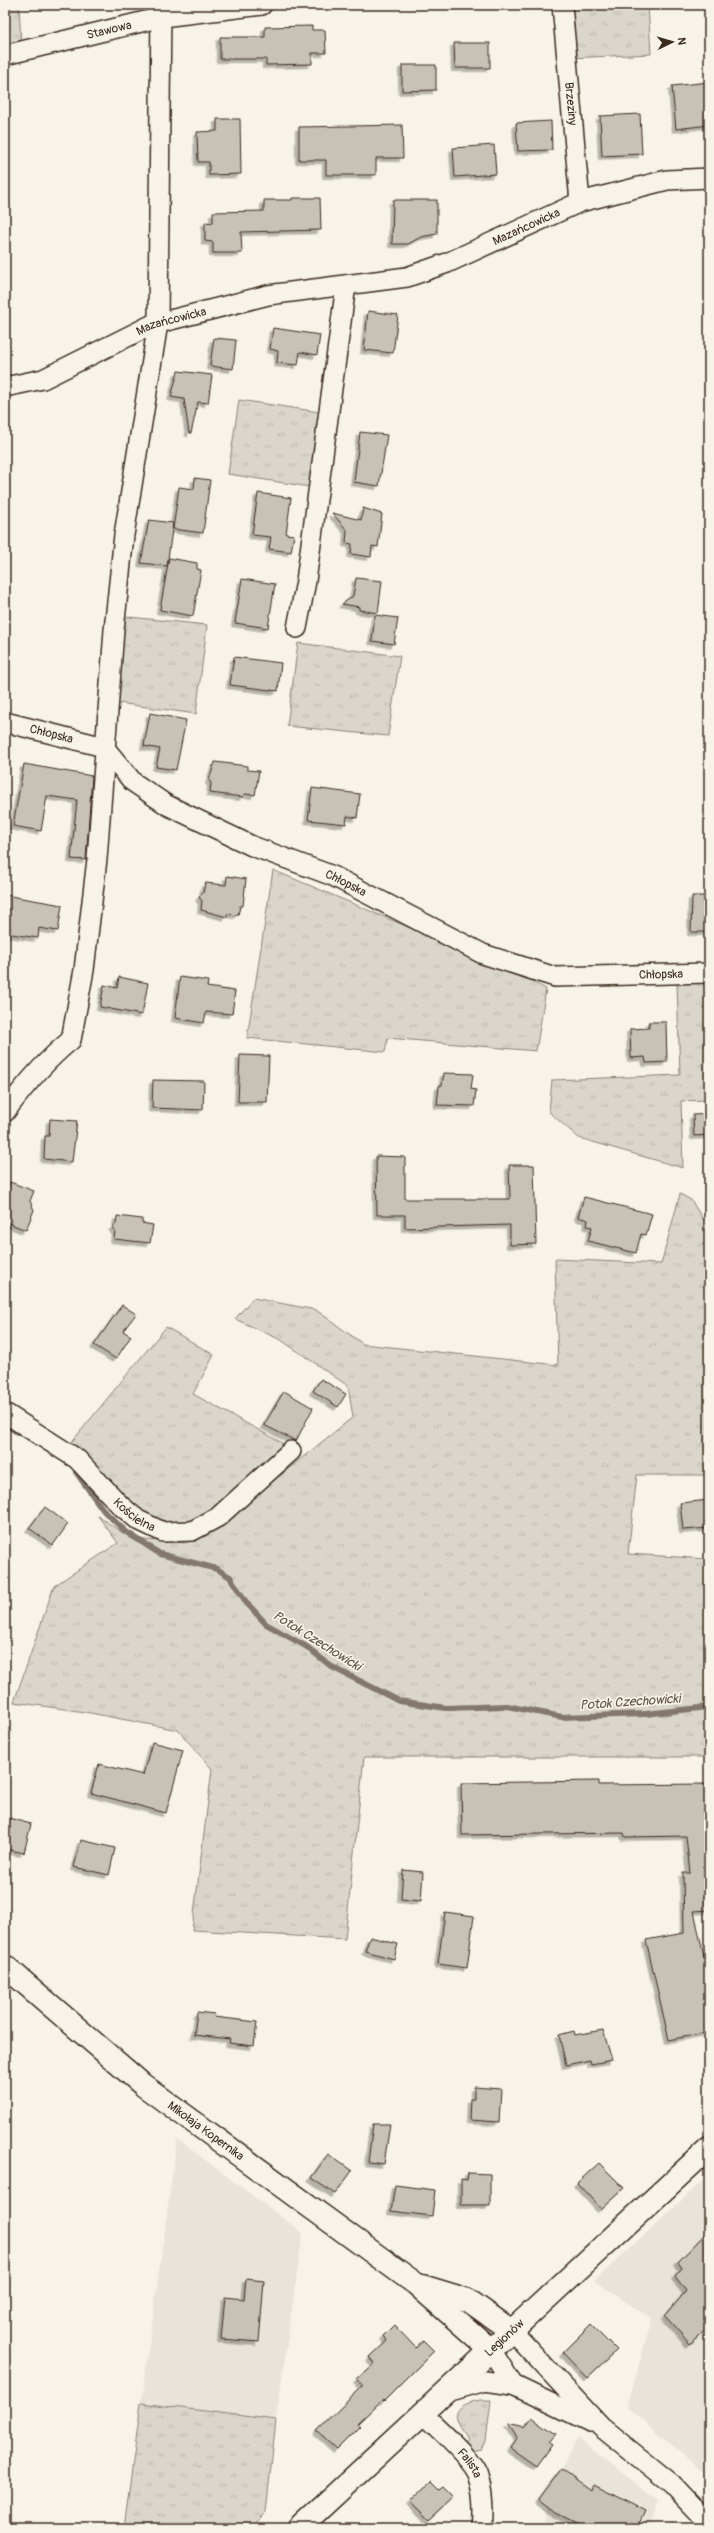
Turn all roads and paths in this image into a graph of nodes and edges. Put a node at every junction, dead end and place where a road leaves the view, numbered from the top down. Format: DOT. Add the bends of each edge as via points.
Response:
graph roads {
  1 [pos="262,5"];
  2 [pos="562,5"];
  3 [pos="162,11"];
  4 [pos="5,55"];
  5 [pos="709,178"];
  6 [pos="580,202"];
  7 [pos="346,285"];
  8 [pos="158,323"];
  9 [pos="5,387"];
  10 [pos="297,628"];
  11 [pos="5,722"];
  12 [pos="104,747"];
  13 [pos="709,973"];
  14 [pos="5,1112"];
  15 [pos="5,1413"];
  16 [pos="291,1451"];
  17 [pos="5,1966"];
  18 [pos="709,2148"];
  19 [pos="416,2284"];
  20 [pos="513,2332"];
  21 [pos="492,2351"];
  22 [pos="513,2385"];
  23 [pos="447,2392"];
  24 [pos="423,2414"];
  25 [pos="601,2427"];
  26 [pos="709,2523"];
  27 [pos="299,2528"];
  28 [pos="482,2528"];
  1 -- 3 [label="street, Stawowa"];
  2 -- 6 [label="street, Brzeziny"];
  3 -- 4 [label="street, Stawowa"];
  3 -- 8 [label="street"];
  5 -- 6 [label="street, Mazańcowicka" via="667,180"];
  6 -- 7 [label="street, Mazańcowicka" via="447,263 407,277"];
  7 -- 8 [label="street, Mazańcowicka" via="268,295"];
  7 -- 10 [label="street" via="306,581"];
  8 -- 9 [label="street, Mazańcowicka" via="43,379"];
  8 -- 12 [label="street" via="124,535"];
  11 -- 12 [label="street, Chłopska"];
  12 -- 13 [label="street, Chłopska" via="133,782 167,805 252,846 333,876 483,954 556,977"];
  12 -- 14 [label="street" via="97,859 84,970 71,1040 25,1084"];
  15 -- 16 [label="street, Kościelna" via="77,1459 120,1505 138,1520 163,1532 192,1531 218,1517"];
  17 -- 19 [label="street, Mikołaja Kopernika" via="143,2085"];
  18 -- 20 [label="street, Legionów"];
  19 -- 20 [label="street, Mikołaja Kopernika" via="468,2300"];
  19 -- 21 [label="street, Mikołaja Kopernika"];
  20 -- 21 [label="street, Legionów"];
  20 -- 25 [label="street"];
  21 -- 22 [label="street"];
  21 -- 23 [label="street, Legionów"];
  22 -- 23 [label="street" via="485,2381"];
  22 -- 25 [label="street"];
  23 -- 24 [label="street, Legionów"];
  24 -- 27 [label="street, Legionów"];
  24 -- 28 [label="street, Falista" via="478,2475 484,2517"];
  25 -- 26 [label="street" via="672,2484"];
}
